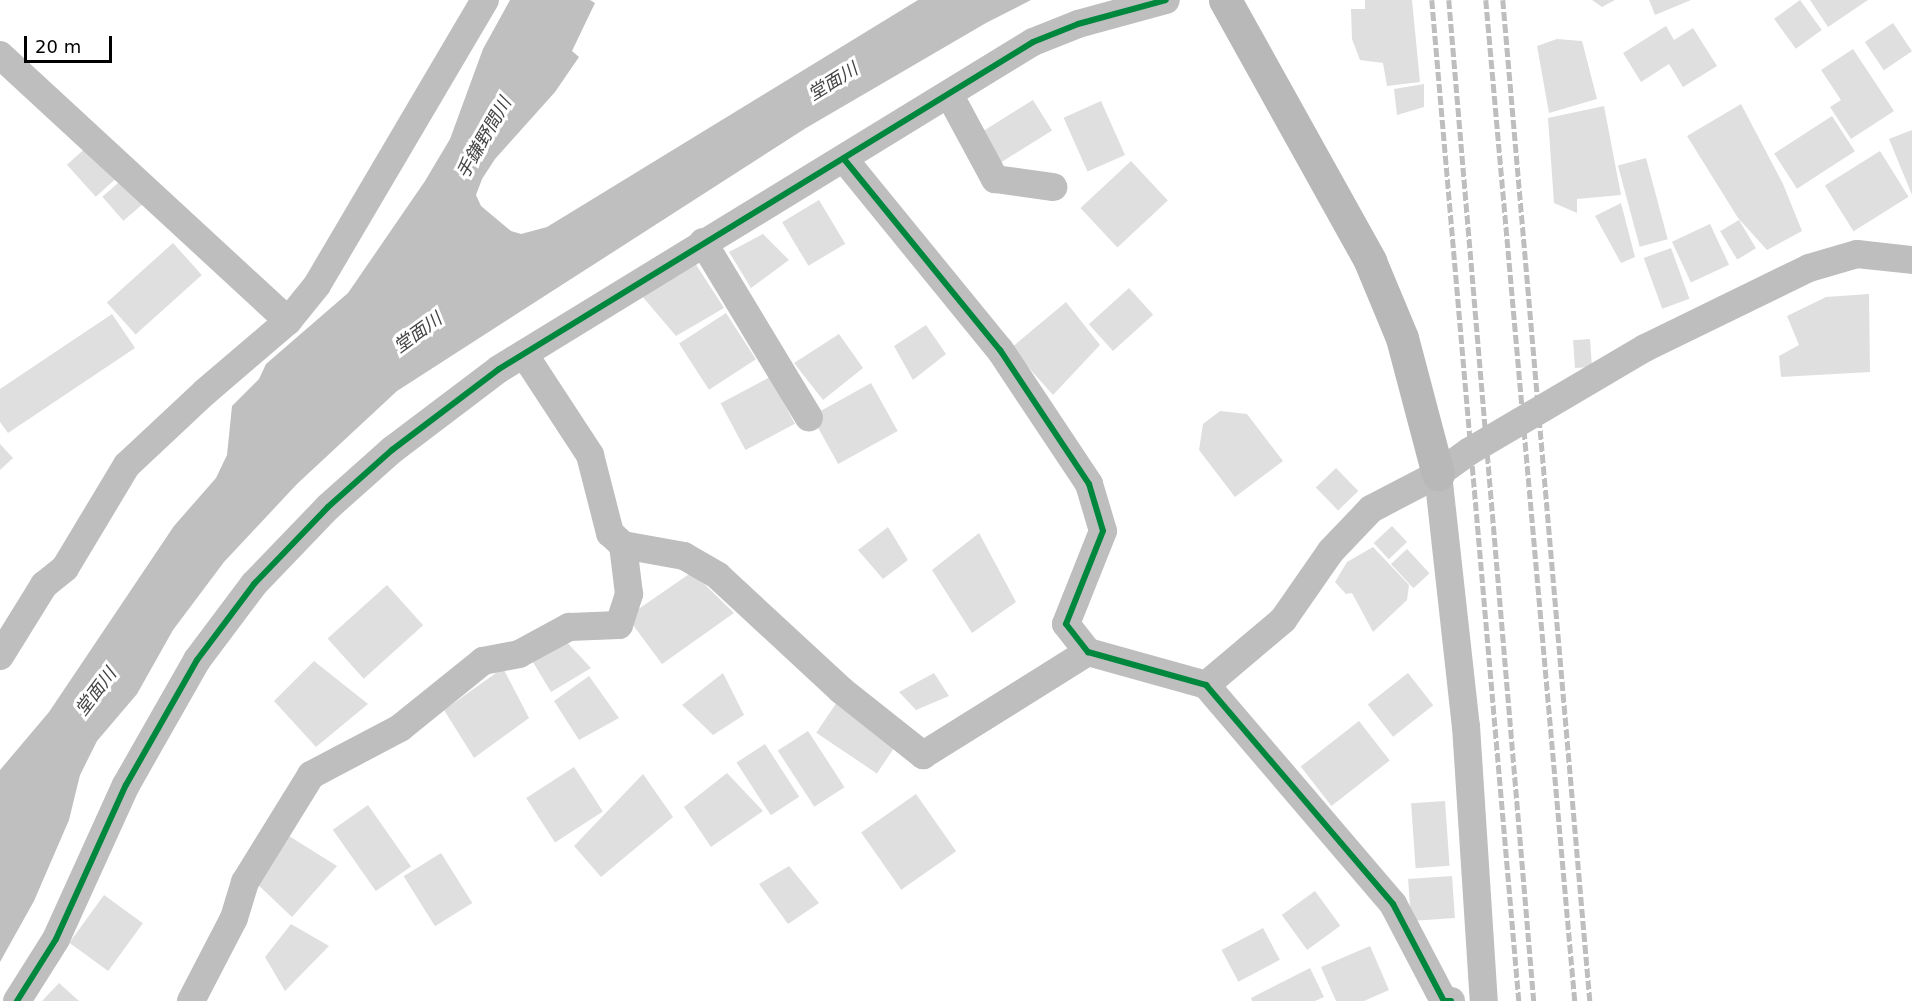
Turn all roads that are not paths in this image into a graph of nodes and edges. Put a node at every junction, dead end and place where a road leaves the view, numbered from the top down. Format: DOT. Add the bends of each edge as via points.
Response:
graph roads {
  1 [pos="484,0"];
  2 [pos="1166,0"];
  3 [pos="1225,0"];
  4 [pos="0,55"];
  5 [pos="949,94"];
  6 [pos="844,159"];
  7 [pos="1053,186"];
  8 [pos="703,242"];
  9 [pos="1912,260"];
  10 [pos="288,321"];
  11 [pos="524,354"];
  12 [pos="808,417"];
  13 [pos="1438,474"];
  14 [pos="623,544"];
  15 [pos="1088,652"];
  16 [pos="0,656"];
  17 [pos="1206,685"];
  18 [pos="1480,1000"];
  19 [pos="17,1001"];
  20 [pos="190,1001"];
  21 [pos="1451,1001"];
  1 -- 10 [label="street" via="317,285"];
  2 -- 5 [label="street" via="1078,24 1033,42"];
  3 -- 13 [label="street" via="1370,261 1402,338"];
  4 -- 10 [label="street"];
  5 -- 6 [label="street"];
  5 -- 7 [label="street" via="995,179"];
  6 -- 8 [label="street"];
  6 -- 15 [label="street" via="1000,350 1089,484 1103,531 1066,624"];
  8 -- 11 [label="street"];
  8 -- 12 [label="street"];
  9 -- 13 [label="street" via="1857,254 1809,268 1645,348 1470,451"];
  10 -- 16 [label="street" via="127,465 65,568 44,585"];
  11 -- 14 [label="street" via="590,455 610,533"];
  11 -- 19 [label="street" via="392,450 328,507 254,584 197,660 126,785 56,939"];
  13 -- 17 [label="street" via="1371,509 1331,551 1283,620"];
  13 -- 18 [label="street" via="1466,726"];
  14 -- 15 [label="street" via="684,556 718,576 841,690 923,755"];
  14 -- 20 [label="street" via="629,594 619,625 569,627 519,654 483,661 400,728 311,776 245,882 234,918"];
  15 -- 17 [label="street"];
  17 -- 21 [label="street" via="1393,904 1444,1001"];
}
